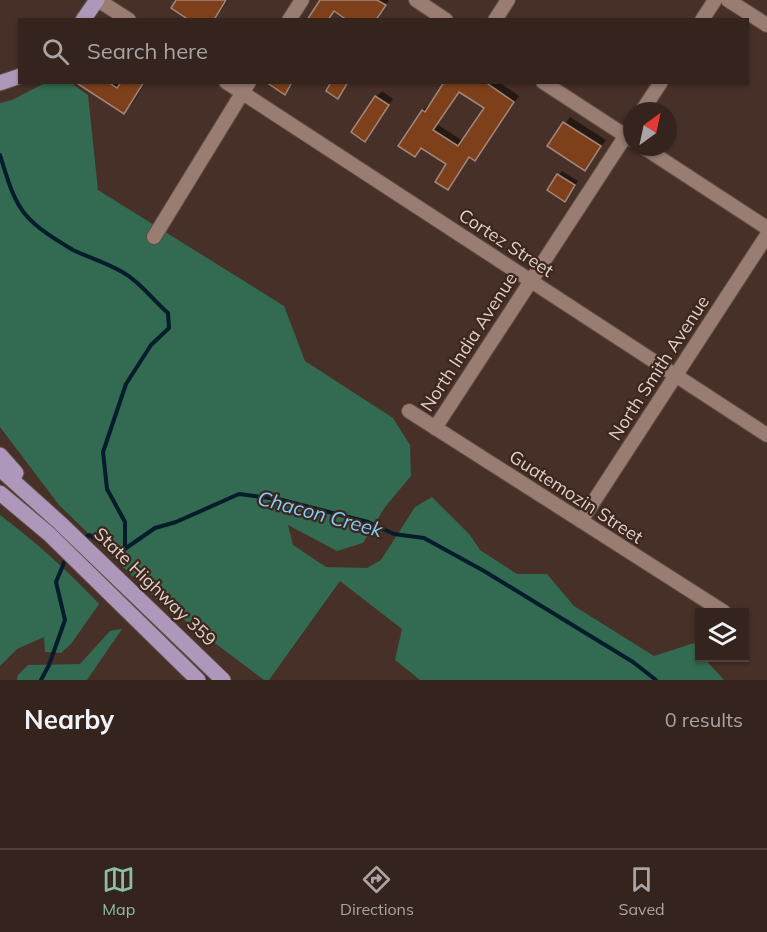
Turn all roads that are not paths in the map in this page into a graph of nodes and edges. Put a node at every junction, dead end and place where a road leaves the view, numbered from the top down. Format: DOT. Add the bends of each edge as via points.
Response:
graph roads {
  1 [pos="98,0"];
  2 [pos="302,0"];
  3 [pos="416,0"];
  4 [pos="508,0"];
  5 [pos="715,0"];
  6 [pos="728,0"];
  7 [pos="84,18"];
  8 [pos="126,18"];
  9 [pos="290,18"];
  10 [pos="443,18"];
  11 [pos="496,18"];
  12 [pos="703,18"];
  13 [pos="767,25"];
  14 [pos="18,77"];
  15 [pos="0,83"];
  16 [pos="546,84"];
  17 [pos="660,84"];
  18 [pos="246,88"];
  19 [pos="648,102"];
  20 [pos="623,130"];
  21 [pos="623,144"];
  22 [pos="657,156"];
  23 [pos="767,228"];
  24 [pos="767,235"];
  25 [pos="154,237"];
  26 [pos="531,281"];
  27 [pos="675,375"];
  28 [pos="409,411"];
  29 [pos="435,428"];
  30 [pos="767,435"];
  31 [pos="0,454"];
  32 [pos="0,469"];
  33 [pos="0,484"];
  34 [pos="0,493"];
  35 [pos="0,503"];
  36 [pos="581,521"];
  37 [pos="60,523"];
  38 [pos="49,534"];
  39 [pos="718,608"];
  40 [pos="198,680"];
  41 [pos="223,680"];
  1 -- 7 [label="main road"];
  1 -- 8 [label="street"];
  2 -- 9 [label="street"];
  3 -- 10 [label="street"];
  4 -- 11 [label="street"];
  5 -- 12 [label="street"];
  6 -- 13 [label="street"];
  14 -- 15 [label="main road"];
  16 -- 20 [label="street"];
  17 -- 19 [label="street"];
  18 -- 25 [label="street"];
  18 -- 26 [label="street, Cortez Street"];
  21 -- 26 [label="street, North India Avenue"];
  22 -- 23 [label="street"];
  24 -- 27 [label="street, North Smith Avenue"];
  26 -- 27 [label="street, Cortez Street"];
  26 -- 29 [label="street, North India Avenue"];
  27 -- 30 [label="street, Cortez Street"];
  27 -- 36 [label="street, North Smith Avenue"];
  28 -- 29 [label="street, Guatemozin Street"];
  29 -- 36 [label="street, Guatemozin Street"];
  31 -- 37 [label="main road"];
  32 -- 37 [label="main road"];
  33 -- 38 [label="main road"];
  34 -- 38 [label="main road"];
  35 -- 38 [label="main road"];
  36 -- 39 [label="street, Guatemozin Street"];
  37 -- 41 [label="main road, State Highway 359"];
  38 -- 40 [label="main road, State Highway 359"];
}
